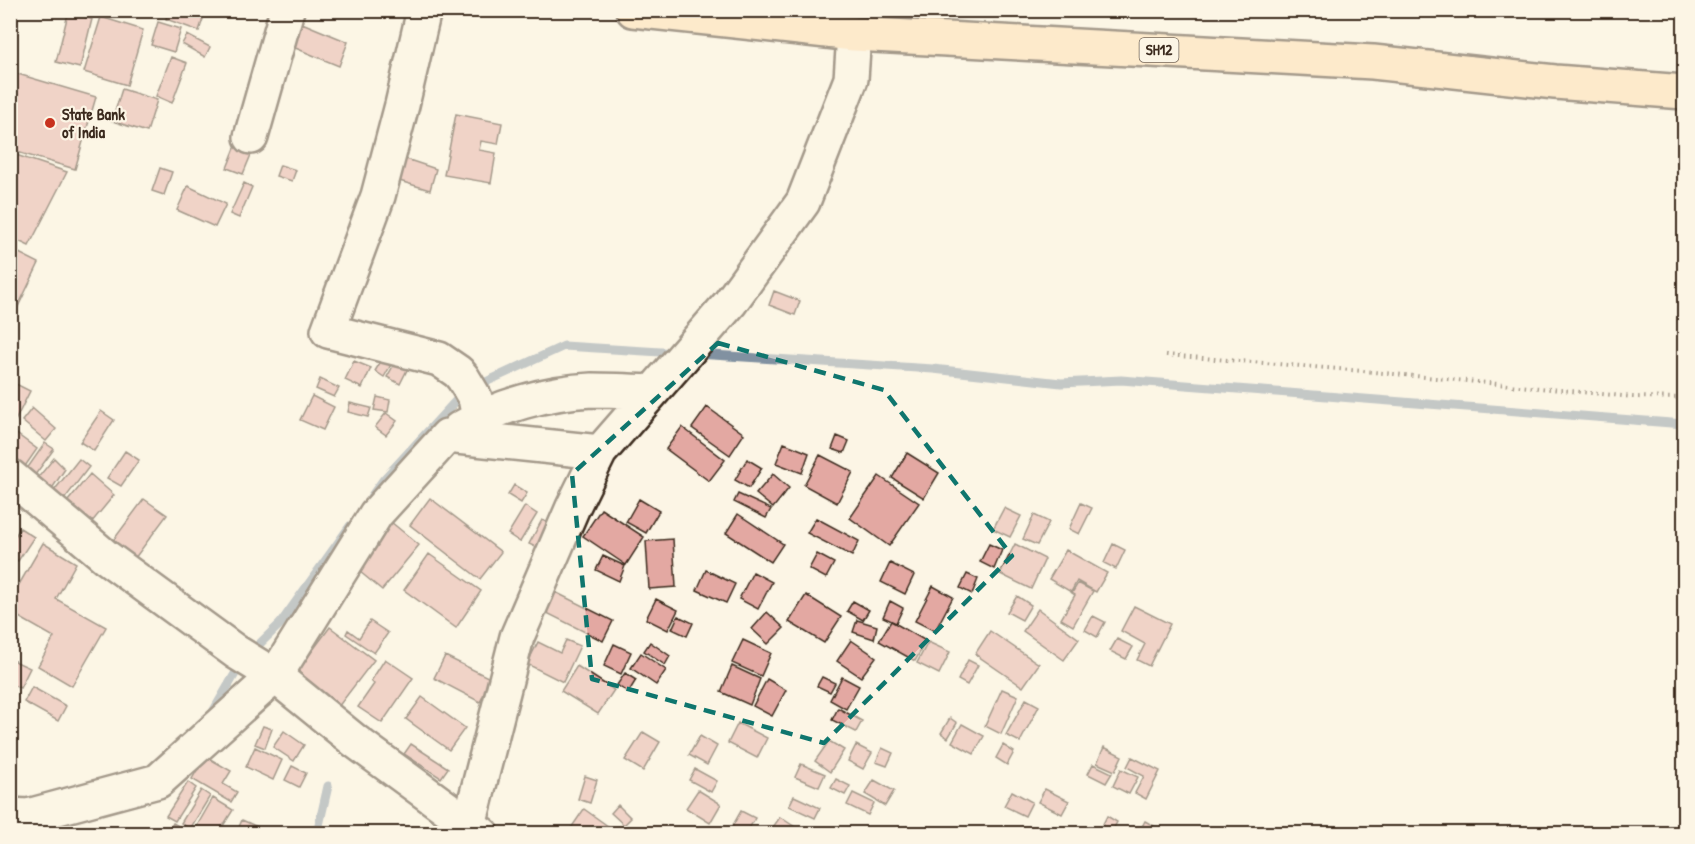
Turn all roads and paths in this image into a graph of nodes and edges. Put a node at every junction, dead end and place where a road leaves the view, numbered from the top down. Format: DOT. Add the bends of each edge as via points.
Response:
graph roads {
  1 [pos="287,10"];
  2 [pos="424,10"];
  3 [pos="633,10"];
  4 [pos="854,34"];
  5 [pos="1684,92"];
  6 [pos="251,137"];
  7 [pos="1166,355"];
  8 [pos="652,392"];
  9 [pos="472,398"];
  10 [pos="1684,398"];
  11 [pos="447,436"];
  12 [pos="600,452"];
  13 [pos="10,476"];
  14 [pos="274,676"];
  15 [pos="22,822"];
  16 [pos="476,829"];
  1 -- 6 [label="street"];
  2 -- 9 [label="street" via="378,196 328,331 439,359 458,372"];
  3 -- 4 [label="main road, SH12"];
  4 -- 5 [label="main road, SH12" via="1373,62"];
  4 -- 8 [label="street" via="851,79 803,202 730,303"];
  7 -- 10 [label="path" via="1633,397"];
  8 -- 9 [label="street" via="590,390 534,399"];
  8 -- 12 [label="street"];
  9 -- 11 [label="street"];
  11 -- 12 [label="street"];
  11 -- 14 [label="street" via="376,514"];
  12 -- 16 [label="street" via="517,637"];
  13 -- 14 [label="street" via="106,557"];
  14 -- 15 [label="street" via="158,781"];
  14 -- 16 [label="street"];
}
